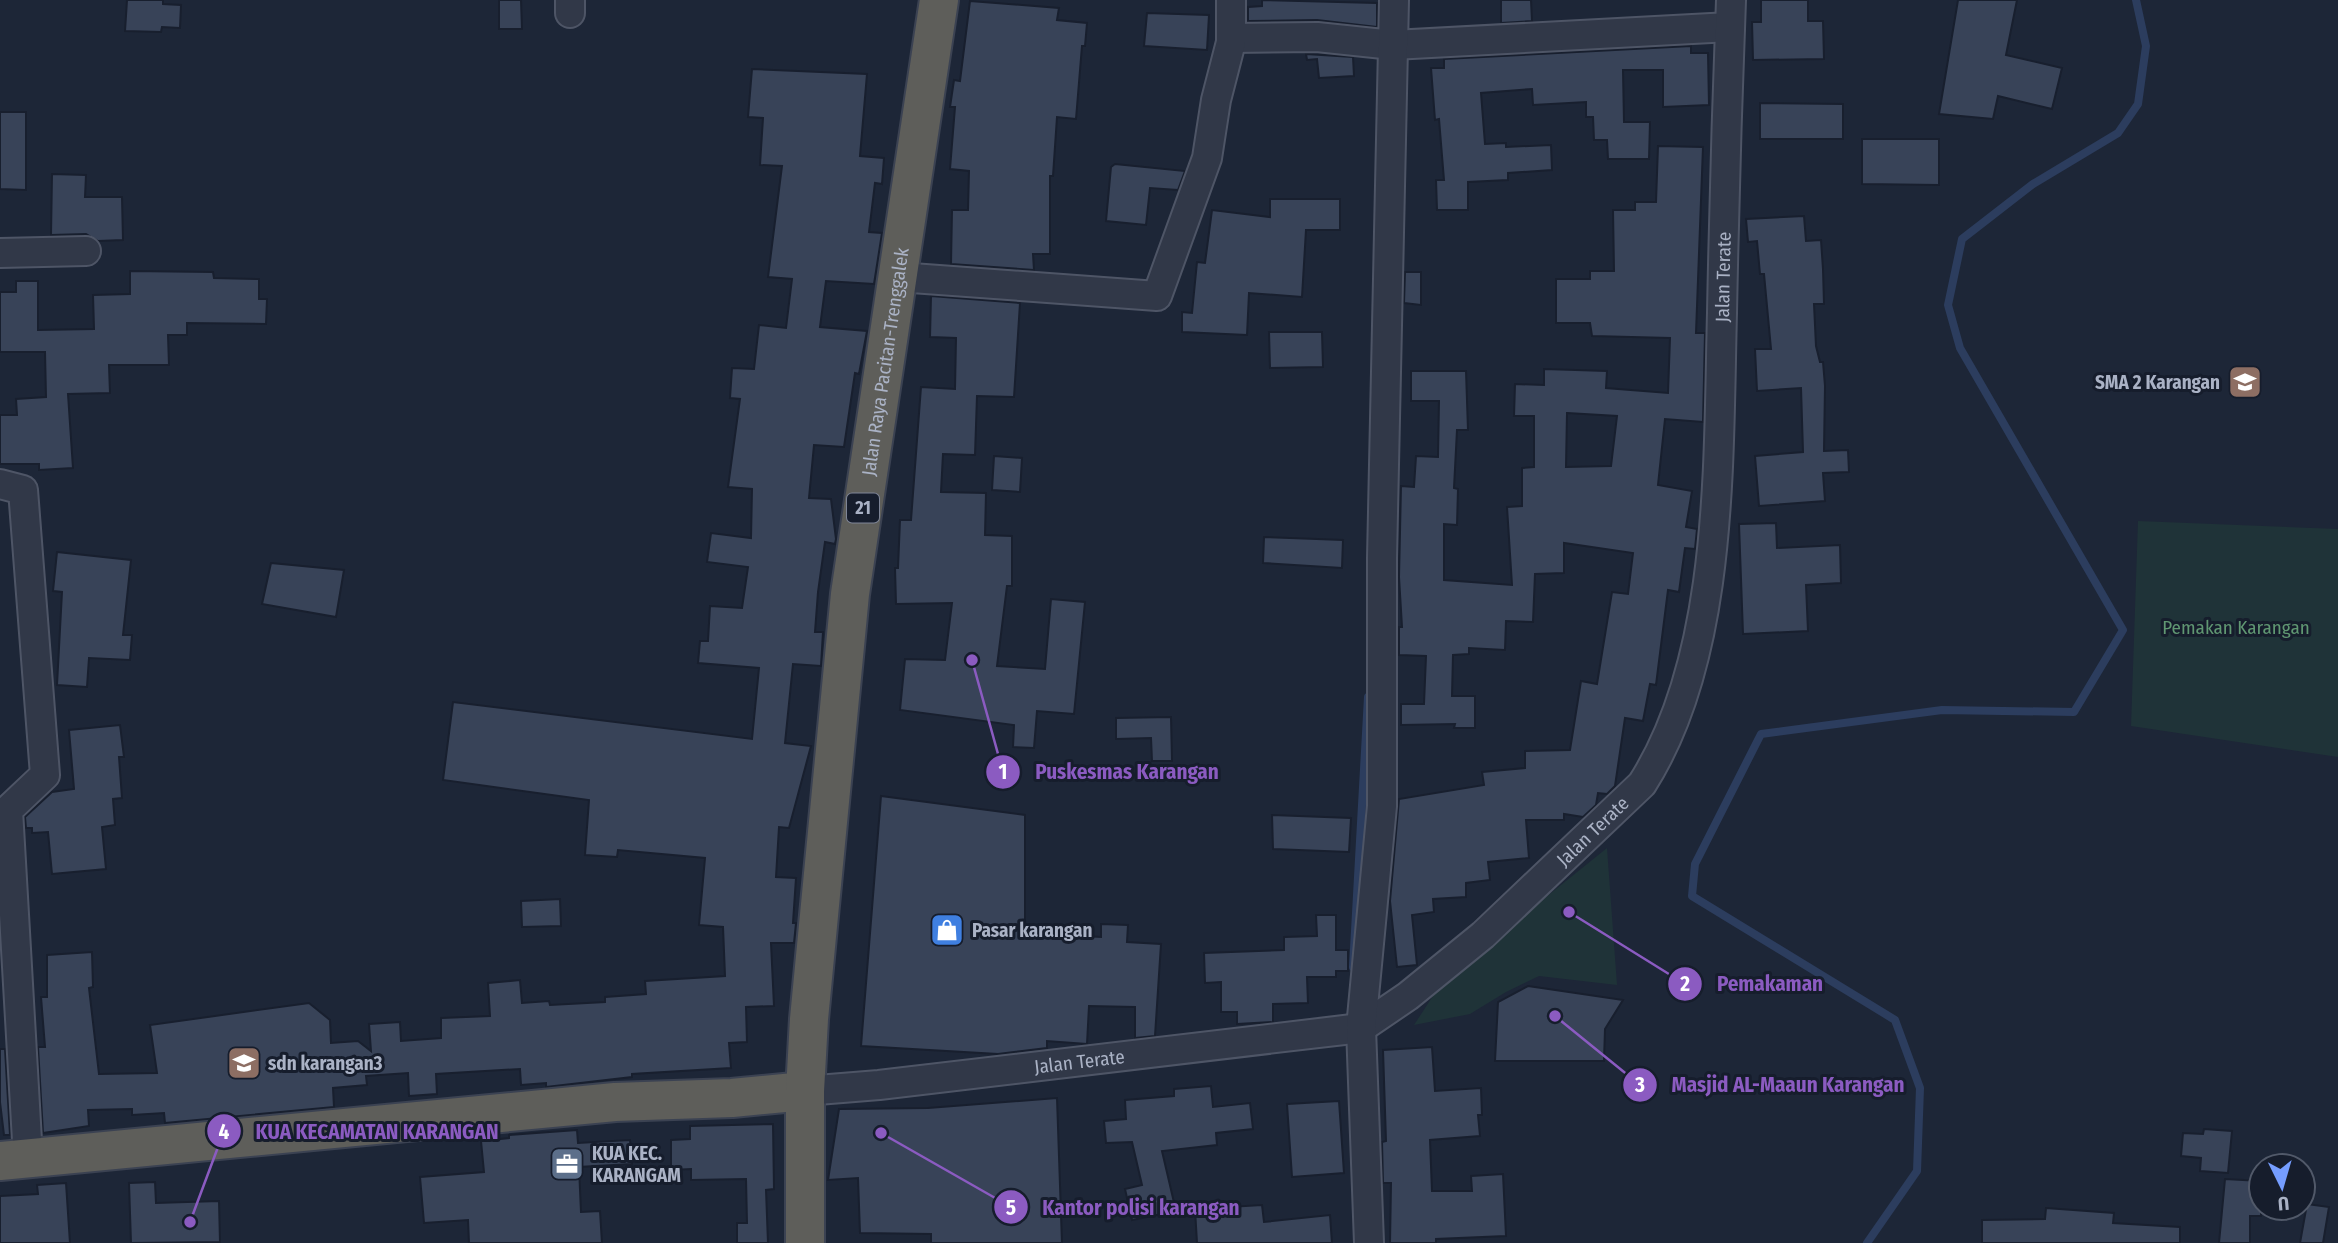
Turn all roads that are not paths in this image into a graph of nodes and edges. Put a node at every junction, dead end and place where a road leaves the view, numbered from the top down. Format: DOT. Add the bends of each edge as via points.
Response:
graph roads {
  1 [pos="939,0"];
  2 [pos="1231,0"];
  3 [pos="1394,0"];
  4 [pos="1730,13"];
  5 [pos="1231,38"];
  6 [pos="1387,45"];
  7 [pos="86,251"];
  8 [pos="0,253"];
  9 [pos="898,277"];
  10 [pos="0,484"];
  11 [pos="1361,1028"];
  12 [pos="805,1091"];
  13 [pos="14,1160"];
  14 [pos="805,1243"];
  15 [pos="1369,1243"];
  1 -- 9 [label="highway, Jalan Raya Pacitan-Trenggalek / 21"];
  2 -- 5 [label="street"];
  3 -- 6 [label="street"];
  4 -- 6 [label="street"];
  4 -- 11 [label="street, Jalan Terate" via="1718,481 1689,677 1661,754 1620,808 1483,935"];
  5 -- 6 [label="street" via="1317,37"];
  5 -- 9 [label="street" via="1207,158 1157,296"];
  6 -- 11 [label="street" via="1382,806"];
  7 -- 8 [label="street"];
  9 -- 12 [label="highway, Jalan Raya Pacitan-Trenggalek / 21" via="850,594"];
  10 -- 13 [label="street" via="23,490 45,775 8,810"];
  11 -- 12 [label="street, Jalan Terate"];
  11 -- 15 [label="street"];
  12 -- 13 [label="highway" via="615,1102"];
  12 -- 14 [label="highway"];
}
